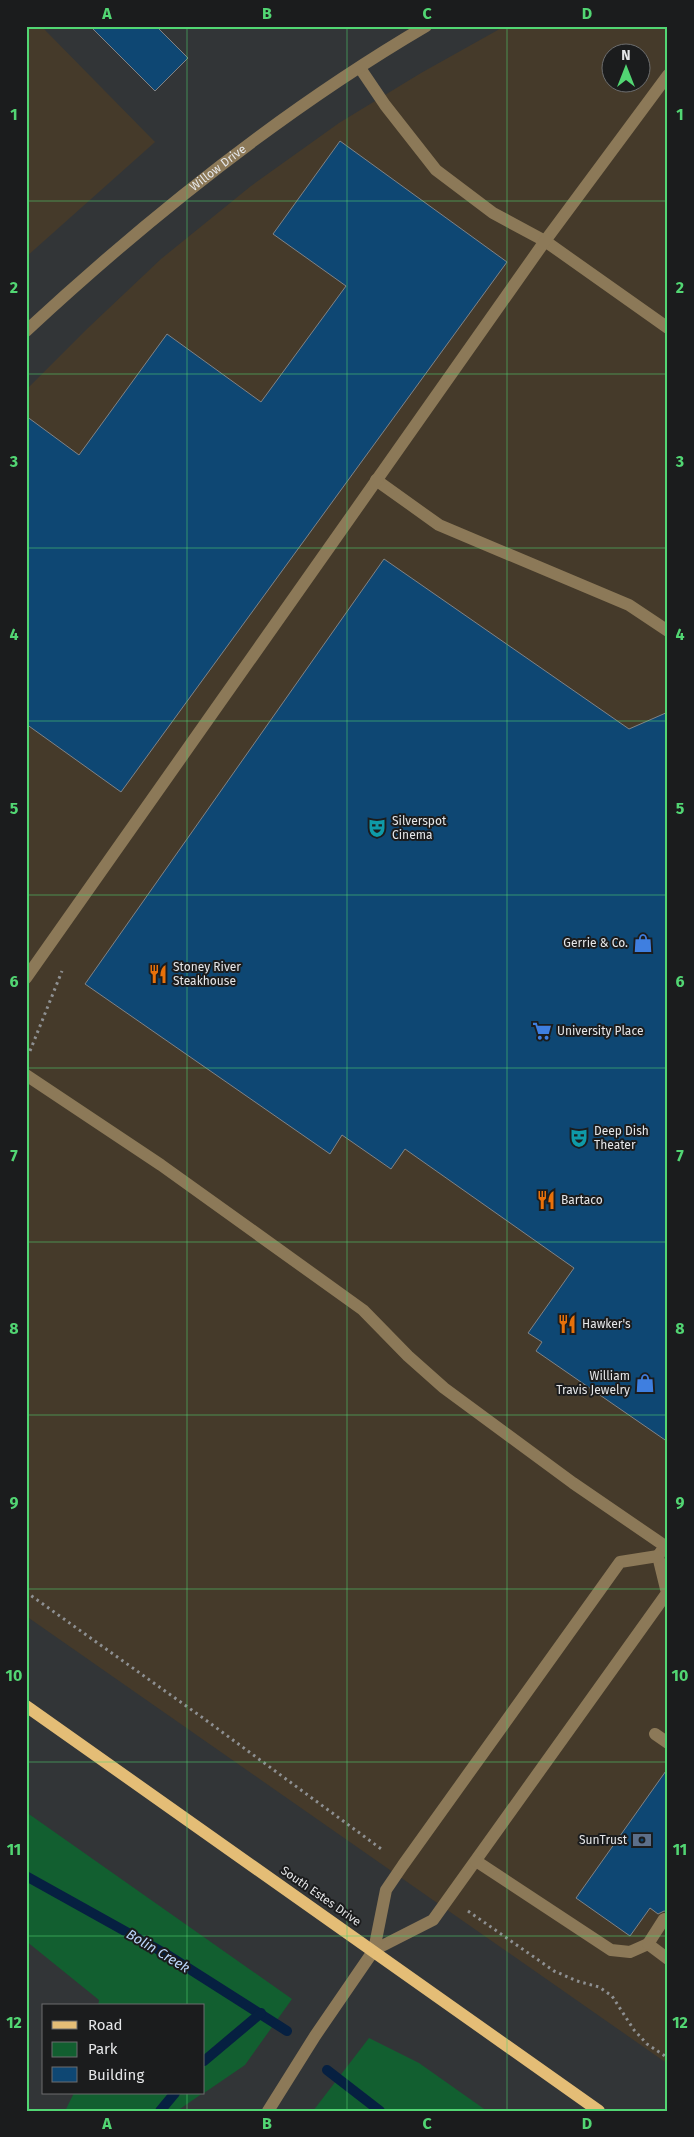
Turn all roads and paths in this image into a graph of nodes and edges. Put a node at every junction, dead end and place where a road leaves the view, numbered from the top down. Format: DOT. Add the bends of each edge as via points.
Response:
graph roads {
  1 [pos="426,26"];
  2 [pos="360,68"];
  3 [pos="668,75"];
  4 [pos="545,241"];
  5 [pos="668,328"];
  6 [pos="26,331"];
  7 [pos="376,480"];
  8 [pos="668,631"];
  9 [pos="68,963"];
  10 [pos="26,978"];
  11 [pos="30,1052"];
  12 [pos="26,1074"];
  13 [pos="664,1550"];
  14 [pos="26,1592"];
  15 [pos="26,1706"];
  16 [pos="654,1734"];
  17 [pos="668,1743"];
  18 [pos="476,1861"];
  19 [pos="403,1865"];
  20 [pos="449,1898"];
  21 [pos="664,1919"];
  22 [pos="648,1944"];
  23 [pos="374,1950"];
  24 [pos="668,1959"];
  25 [pos="668,2058"];
  26 [pos="268,2111"];
  27 [pos="599,2111"];
  1 -- 2 [label="street, Willow Drive"];
  2 -- 4 [label="street" via="436,170 493,213"];
  2 -- 6 [label="street, Willow Drive" via="180,196"];
  3 -- 4 [label="street"];
  4 -- 5 [label="street"];
  4 -- 7 [label="street"];
  7 -- 8 [label="street" via="439,524 629,604"];
  7 -- 10 [label="street"];
  9 -- 11 [label="path"];
  12 -- 13 [label="street" via="363,1310 444,1388"];
  13 -- 18 [label="street" via="667,1593"];
  13 -- 19 [label="street" via="620,1562"];
  14 -- 19 [label="path"];
  15 -- 23 [label="main road, South Estes Drive"];
  16 -- 17 [label="street"];
  18 -- 20 [label="street"];
  18 -- 22 [label="street" via="611,1950 630,1952"];
  19 -- 23 [label="street" via="386,1890"];
  20 -- 23 [label="street" via="433,1920"];
  20 -- 25 [label="path" via="554,1971 599,1987 612,1996 634,2030 647,2044"];
  21 -- 22 [label="street"];
  22 -- 24 [label="street"];
  23 -- 26 [label="street"];
  23 -- 27 [label="main road, South Estes Drive"];
}
